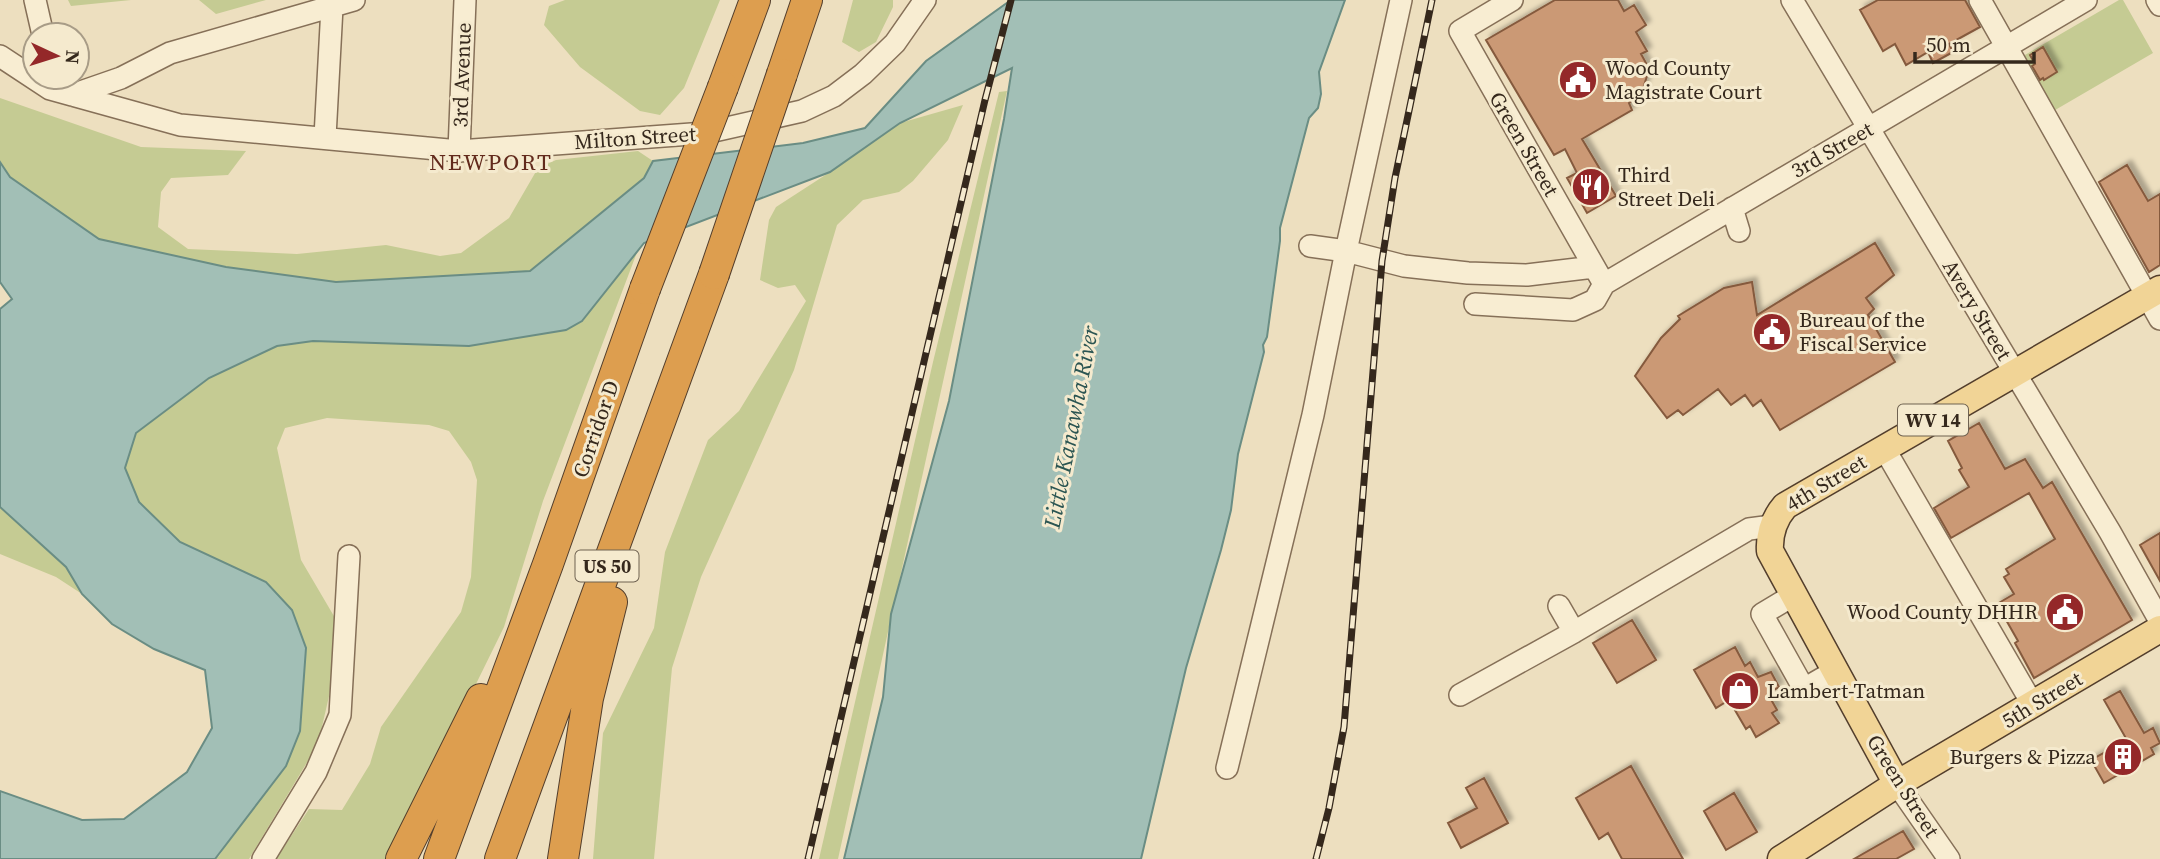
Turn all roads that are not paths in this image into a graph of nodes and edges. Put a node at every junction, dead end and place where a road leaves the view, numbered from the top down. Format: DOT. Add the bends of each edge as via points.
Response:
graph roads {
  1 [pos="35,0"];
  2 [pos="354,0"];
  3 [pos="465,0"];
  4 [pos="755,0"];
  5 [pos="807,0"];
  6 [pos="925,0"];
  7 [pos="1401,0"];
  8 [pos="1512,0"];
  9 [pos="1792,0"];
  10 [pos="1980,0"];
  11 [pos="2086,0"];
  12 [pos="2157,0"];
  13 [pos="2160,5"];
  14 [pos="332,7"];
  15 [pos="40,21"];
  16 [pos="2007,46"];
  17 [pos="0,56"];
  18 [pos="21,67"];
  19 [pos="65,91"];
  20 [pos="72,95"];
  21 [pos="1868,128"];
  22 [pos="325,137"];
  23 [pos="459,150"];
  24 [pos="1732,208"];
  25 [pos="1739,231"];
  26 [pos="1310,246"];
  27 [pos="1346,251"];
  28 [pos="1595,269"];
  29 [pos="2156,302"];
  30 [pos="1475,304"];
  31 [pos="2015,375"];
  32 [pos="654,436"];
  33 [pos="1884,448"];
  34 [pos="1772,527"];
  35 [pos="349,556"];
  36 [pos="548,564"];
  37 [pos="1794,595"];
  38 [pos="1559,606"];
  39 [pos="2160,621"];
  40 [pos="2160,629"];
  41 [pos="1574,632"];
  42 [pos="1835,671"];
  43 [pos="1460,695"];
  44 [pos="2033,705"];
  45 [pos="1227,768"];
  46 [pos="1897,784"];
  47 [pos="263,859"];
  48 [pos="401,859"];
  49 [pos="439,859"];
  50 [pos="500,859"];
  51 [pos="563,859"];
  52 [pos="1781,859"];
  53 [pos="1949,859"];
  1 -- 15 [label="street"];
  2 -- 14 [label="street"];
  3 -- 23 [label="street, 3rd Avenue"];
  4 -- 36 [label="highway, Corridor D / US 50, bridge" via="645,289"];
  5 -- 32 [label="highway, US 50, bridge"];
  6 -- 23 [label="street, Milton Street" via="895,44 863,75 802,111 705,133"];
  7 -- 27 [label="street"];
  8 -- 28 [label="street, Green Street" via="1460,31"];
  9 -- 21 [label="street, Avery Street"];
  10 -- 16 [label="street"];
  11 -- 16 [label="street, 3rd Street"];
  12 -- 13 [label="street"];
  14 -- 20 [label="street" via="170,53 121,78"];
  14 -- 22 [label="street"];
  16 -- 21 [label="street, 3rd Street"];
  16 -- 29 [label="street"];
  17 -- 18 [label="street, Milton Street"];
  19 -- 20 [label="street, Milton Street"];
  20 -- 22 [label="street, Milton Street" via="180,125"];
  21 -- 24 [label="street, 3rd Street"];
  21 -- 31 [label="street, Avery Street"];
  22 -- 23 [label="street, Milton Street"];
  24 -- 25 [label="street"];
  24 -- 28 [label="street, 3rd Street"];
  26 -- 27 [label="street"];
  27 -- 28 [label="street" via="1404,266 1468,273 1527,275"];
  27 -- 45 [label="street" via="1313,415"];
  28 -- 30 [label="street" via="1595,300 1573,310"];
  29 -- 31 [label="main road, 4th Street / WV 14"];
  31 -- 33 [label="main road, 4th Street / WV 14"];
  31 -- 39 [label="street, Avery Street"];
  32 -- 50 [label="highway, US 50"];
  32 -- 51 [label="highway" via="588,698"];
  33 -- 34 [label="main road, 4th Street / WV 14" via="1785,506"];
  33 -- 44 [label="street"];
  34 -- 37 [label="main road, Green Street" via="1770,551"];
  34 -- 41 [label="street, 4th Street" via="1749,529"];
  35 -- 47 [label="street" via="340,715 316,772"];
  36 -- 48 [label="highway"];
  36 -- 49 [label="highway, Corridor D / US 50"];
  37 -- 42 [label="main road, Green Street"];
  37 -- 42 [label="street" via="1763,617 1804,689"];
  38 -- 41 [label="street"];
  40 -- 44 [label="main road, 5th Street"];
  41 -- 43 [label="street, 4th Street"];
  42 -- 46 [label="main road, Green Street"];
  44 -- 46 [label="main road, 5th Street"];
  46 -- 52 [label="main road, 5th Street"];
  46 -- 53 [label="street, Green Street"];
}
